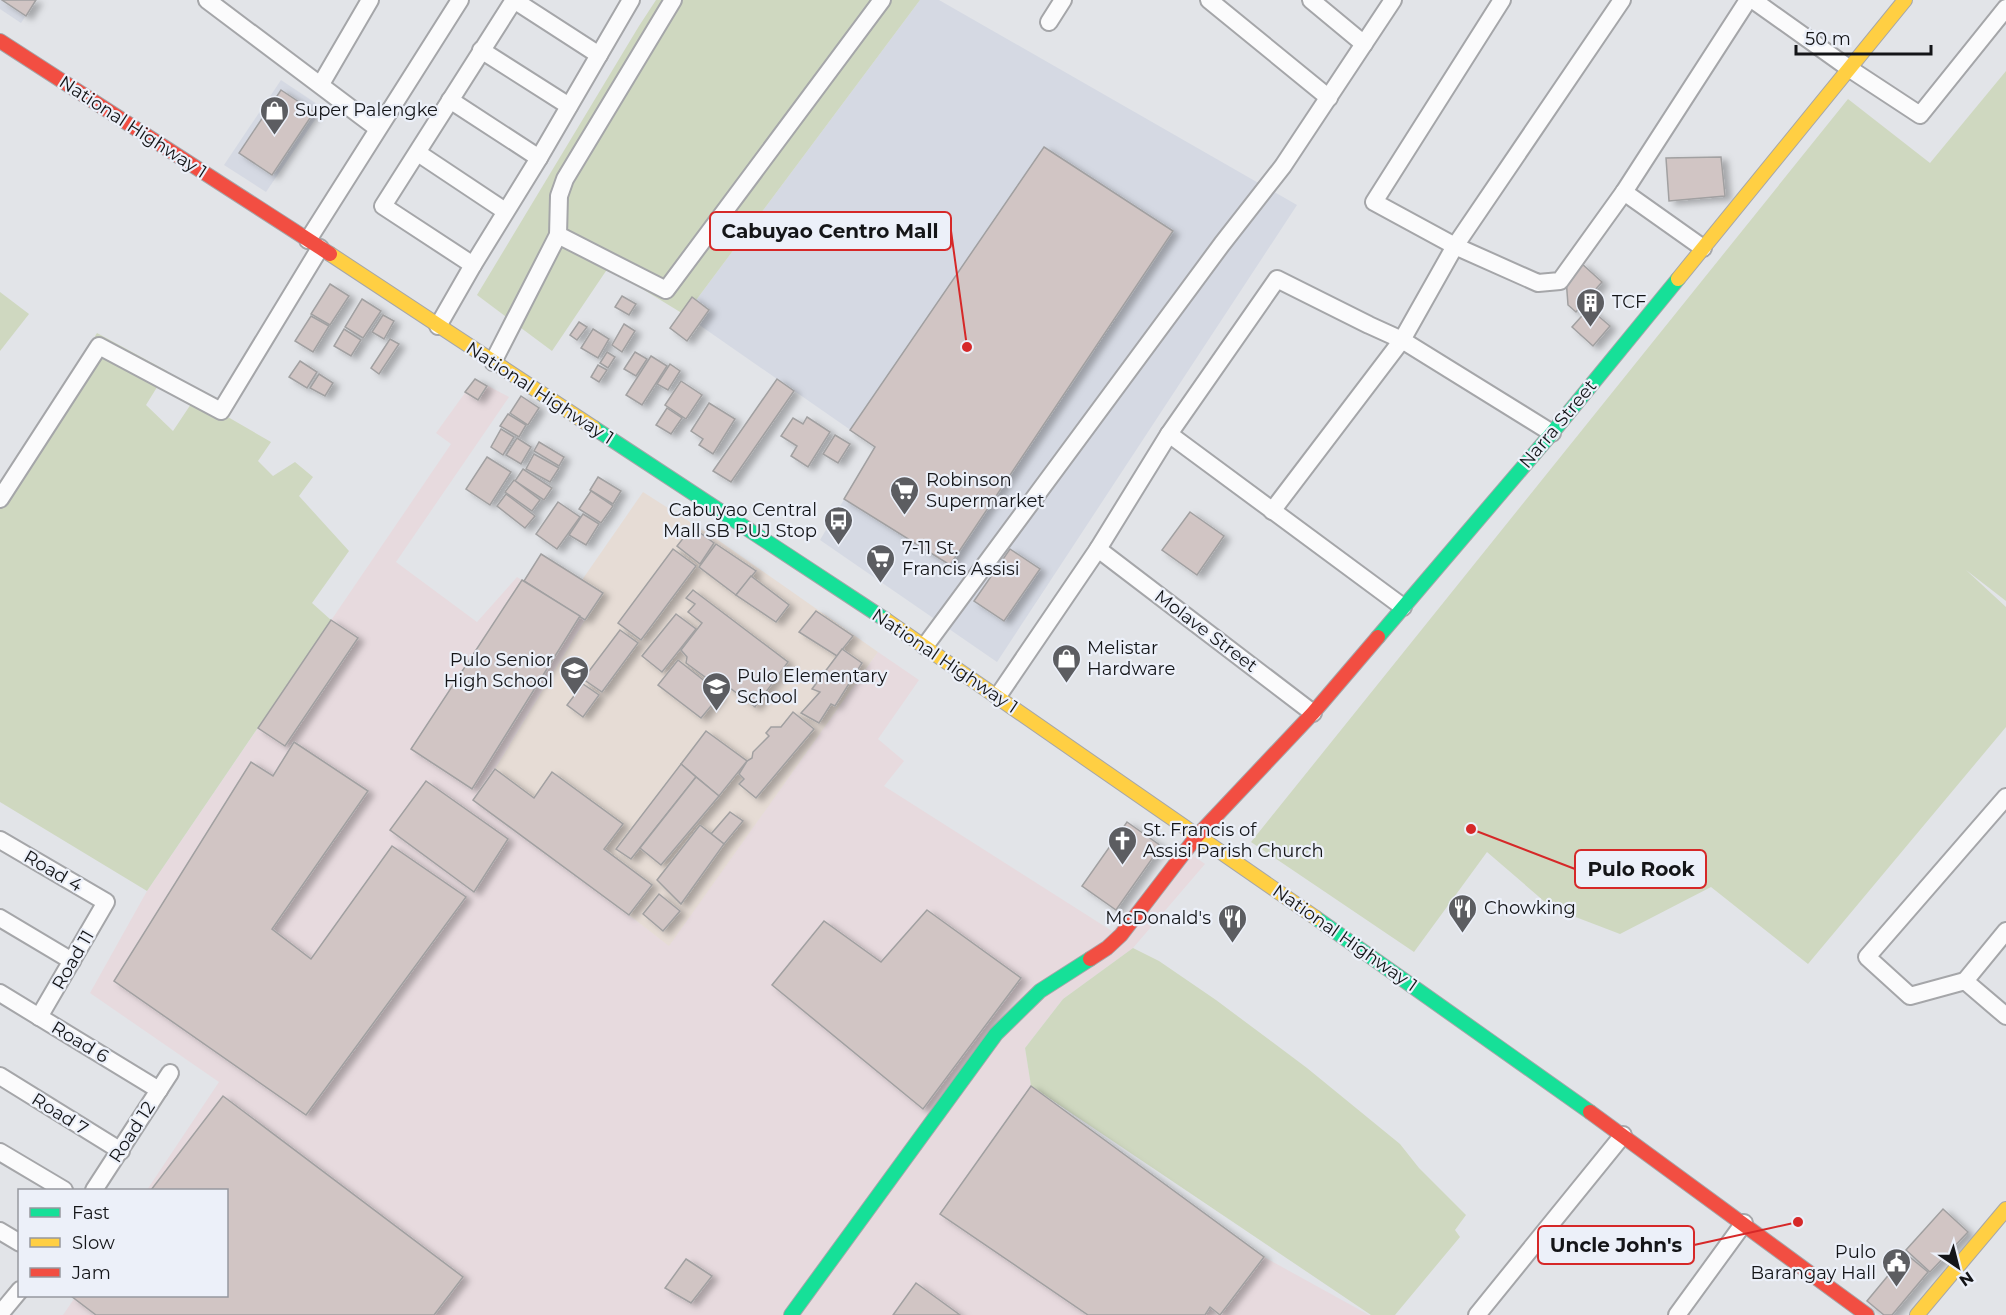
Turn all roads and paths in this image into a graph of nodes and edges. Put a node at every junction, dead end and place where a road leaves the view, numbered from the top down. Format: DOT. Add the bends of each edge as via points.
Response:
graph roads {
  1 [pos="207,0"];
  2 [pos="370,0"];
  3 [pos="460,0"];
  4 [pos="631,0"];
  5 [pos="673,0"];
  6 [pos="882,0"];
  7 [pos="1063,0"];
  8 [pos="1209,0"];
  9 [pos="1311,0"];
  10 [pos="1393,0"];
  11 [pos="1502,0"];
  12 [pos="1623,0"];
  13 [pos="1748,0"];
  14 [pos="1754,0"];
  15 [pos="1900,2"];
  16 [pos="2006,8"];
  17 [pos="1048,22"];
  18 [pos="0,41"];
  19 [pos="1364,44"];
  20 [pos="481,50"];
  21 [pos="599,55"];
  22 [pos="1850,69"];
  23 [pos="321,84"];
  24 [pos="1329,98"];
  25 [pos="450,100"];
  26 [pos="569,106"];
  27 [pos="377,128"];
  28 [pos="418,153"];
  29 [pos="539,158"];
  30 [pos="1624,192"];
  31 [pos="506,211"];
  32 [pos="558,235"];
  33 [pos="314,244"];
  34 [pos="1455,246"];
  35 [pos="1702,248"];
  36 [pos="473,265"];
  37 [pos="438,326"];
  38 [pos="1402,340"];
  39 [pos="493,362"];
  40 [pos="1551,433"];
  41 [pos="1169,434"];
  42 [pos="0,499"];
  43 [pos="1272,511"];
  44 [pos="1098,549"];
  45 [pos="1403,607"];
  46 [pos="925,646"];
  47 [pos="998,696"];
  48 [pos="1313,712"];
  49 [pos="2006,796"];
  50 [pos="1197,836"];
  51 [pos="0,840"];
  52 [pos="106,902"];
  53 [pos="0,918"];
  54 [pos="2006,931"];
  55 [pos="72,961"];
  56 [pos="1965,981"];
  57 [pos="0,993"];
  58 [pos="2006,1016"];
  59 [pos="39,1017"];
  60 [pos="170,1073"];
  61 [pos="0,1076"];
  62 [pos="159,1090"];
  63 [pos="1623,1135"];
  64 [pos="121,1151"];
  65 [pos="0,1152"];
  66 [pos="61,1189"];
  67 [pos="95,1189"];
  68 [pos="2006,1209"];
  69 [pos="1744,1223"];
  70 [pos="0,1231"];
  71 [pos="18,1242"];
  72 [pos="18,1292"];
  73 [pos="1,1312"];
  74 [pos="791,1315"];
  75 [pos="1477,1315"];
  76 [pos="1677,1315"];
  77 [pos="1867,1315"];
  78 [pos="1917,1315"];
  1 -- 23 [label="street"];
  2 -- 23 [label="street"];
  3 -- 27 [label="street"];
  4 -- 21 [label="street"];
  5 -- 32 [label="street" via="565,179"];
  6 -- 32 [label="street" via="666,290"];
  7 -- 17 [label="street"];
  8 -- 24 [label="street"];
  9 -- 19 [label="street"];
  10 -- 19 [label="street"];
  11 -- 34 [label="street" via="1374,202"];
  12 -- 34 [label="street"];
  13 -- 30 [label="street"];
  14 -- 22 [label="street"];
  15 -- 22 [label="main road, Narra Street"];
  16 -- 22 [label="street" via="1920,115"];
  18 -- 33 [label="main road, National Highway 1"];
  19 -- 24 [label="street"];
  20 -- 21 [label="street" via="514,0"];
  20 -- 25 [label="street"];
  20 -- 26 [label="street"];
  21 -- 26 [label="street"];
  22 -- 35 [label="main road, Narra Street"];
  23 -- 27 [label="street"];
  24 -- 46 [label="street" via="1283,166"];
  25 -- 28 [label="street"];
  25 -- 29 [label="street"];
  26 -- 29 [label="street"];
  27 -- 33 [label="street"];
  28 -- 31 [label="street"];
  28 -- 36 [label="street" via="383,206"];
  29 -- 31 [label="street"];
  30 -- 34 [label="street" via="1560,281 1538,283"];
  30 -- 35 [label="street"];
  31 -- 36 [label="street"];
  32 -- 39 [label="street"];
  33 -- 37 [label="main road, National Highway 1"];
  33 -- 42 [label="street" via="221,411 99,346"];
  34 -- 38 [label="street"];
  35 -- 40 [label="main road, Narra Street"];
  36 -- 37 [label="street"];
  37 -- 39 [label="main road, National Highway 1"];
  38 -- 40 [label="street"];
  38 -- 41 [label="street" via="1277,279"];
  38 -- 43 [label="street"];
  39 -- 46 [label="main road, National Highway 1"];
  40 -- 45 [label="main road, Narra Street"];
  41 -- 43 [label="street"];
  41 -- 44 [label="street"];
  43 -- 45 [label="street"];
  44 -- 47 [label="street"];
  44 -- 48 [label="street, Molave Street"];
  45 -- 48 [label="main road, Narra Street"];
  46 -- 47 [label="main road, National Highway 1"];
  47 -- 50 [label="main road, National Highway 1"];
  48 -- 50 [label="main road, Narra Street"];
  49 -- 56 [label="street" via="1866,957 1910,996"];
  50 -- 63 [label="main road, National Highway 1"];
  50 -- 74 [label="main road, Narra Street" via="1121,935 1040,991 996,1034"];
  51 -- 52 [label="street, Road 4"];
  52 -- 55 [label="street, Road 11"];
  53 -- 55 [label="street"];
  54 -- 56 [label="street"];
  55 -- 59 [label="street, Road 11"];
  56 -- 58 [label="street"];
  57 -- 59 [label="street, Road 6"];
  59 -- 62 [label="street, Road 6"];
  60 -- 62 [label="street, Road 12"];
  61 -- 64 [label="street, Road 7"];
  62 -- 64 [label="street, Road 12"];
  63 -- 69 [label="main road, National Highway 1"];
  63 -- 75 [label="street"];
  64 -- 67 [label="street, Road 12"];
  65 -- 66 [label="street"];
  68 -- 78 [label="main road"];
  69 -- 76 [label="street"];
  69 -- 77 [label="main road, National Highway 1"];
  70 -- 71 [label="street"];
  72 -- 73 [label="street"];
}
